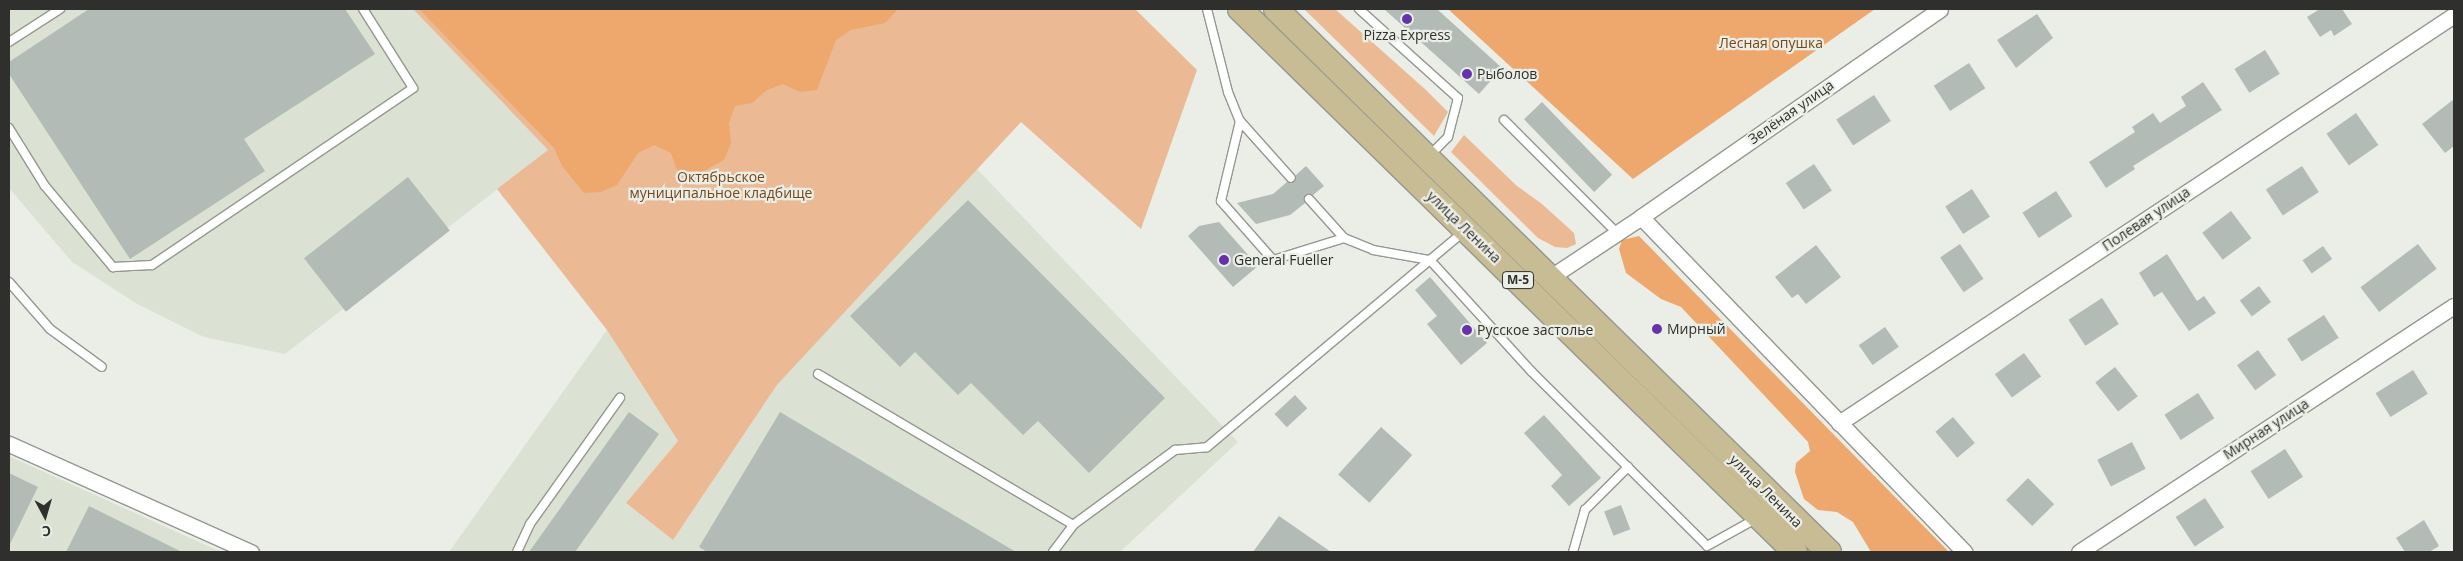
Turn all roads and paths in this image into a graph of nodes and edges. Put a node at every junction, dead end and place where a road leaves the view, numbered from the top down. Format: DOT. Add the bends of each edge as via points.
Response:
graph roads {
  1 [pos="60,9"];
  2 [pos="363,9"];
  3 [pos="1207,9"];
  4 [pos="1240,9"];
  5 [pos="1276,9"];
  6 [pos="1359,9"];
  7 [pos="1940,9"];
  8 [pos="2454,15"];
  9 [pos="9,42"];
  10 [pos="1504,120"];
  11 [pos="1240,121"];
  12 [pos="9,128"];
  13 [pos="1427,157"];
  14 [pos="1291,178"];
  15 [pos="1309,199"];
  16 [pos="1641,217"];
  17 [pos="1466,229"];
  18 [pos="1618,233"];
  19 [pos="1344,238"];
  20 [pos="1430,260"];
  21 [pos="1550,278"];
  22 [pos="9,282"];
  23 [pos="2454,306"];
  24 [pos="102,366"];
  25 [pos="818,374"];
  26 [pos="620,398"];
  27 [pos="1838,423"];
  28 [pos="9,444"];
  29 [pos="1628,467"];
  30 [pos="1765,523"];
  31 [pos="1073,526"];
  32 [pos="1705,549"];
  33 [pos="251,552"];
  34 [pos="517,552"];
  35 [pos="1053,552"];
  36 [pos="1573,552"];
  37 [pos="1789,552"];
  38 [pos="1795,552"];
  39 [pos="1829,552"];
  40 [pos="1964,552"];
  41 [pos="2079,552"];
  1 -- 9 [label="lane"];
  2 -- 12 [label="lane" via="413,88 152,265 113,268 45,186"];
  3 -- 11 [label="lane" via="1228,92"];
  4 -- 17 [label="main road, улица Ленина / М-5"];
  5 -- 13 [label="main road, улица Ленина / М-5"];
  6 -- 13 [label="lane" via="1458,98 1448,137"];
  7 -- 16 [label="street, Зелёная улица"];
  8 -- 27 [label="street, Полевая улица"];
  10 -- 18 [label="lane"];
  11 -- 14 [label="lane"];
  11 -- 19 [label="lane" via="1221,201 1273,260"];
  13 -- 21 [label="main road, улица Ленина / М-5"];
  15 -- 19 [label="lane"];
  16 -- 18 [label="street, Зелёная улица"];
  16 -- 27 [label="street"];
  17 -- 20 [label="lane"];
  17 -- 30 [label="main road, улица Ленина / М-5"];
  18 -- 21 [label="street, Зелёная улица"];
  19 -- 20 [label="lane" via="1373,250"];
  20 -- 29 [label="lane" via="1531,371"];
  20 -- 31 [label="lane" via="1207,447 1175,450"];
  21 -- 39 [label="main road, улица Ленина / М-5"];
  22 -- 24 [label="lane" via="50,329"];
  23 -- 41 [label="street, Мирная улица"];
  25 -- 31 [label="lane"];
  26 -- 34 [label="lane" via="530,524"];
  27 -- 40 [label="street"];
  28 -- 33 [label="street"];
  29 -- 32 [label="lane"];
  29 -- 36 [label="lane" via="1585,510"];
  30 -- 32 [label="lane"];
  30 -- 37 [label="street"];
  30 -- 38 [label="main road, улица Ленина / М-5"];
  31 -- 35 [label="lane"];
}
